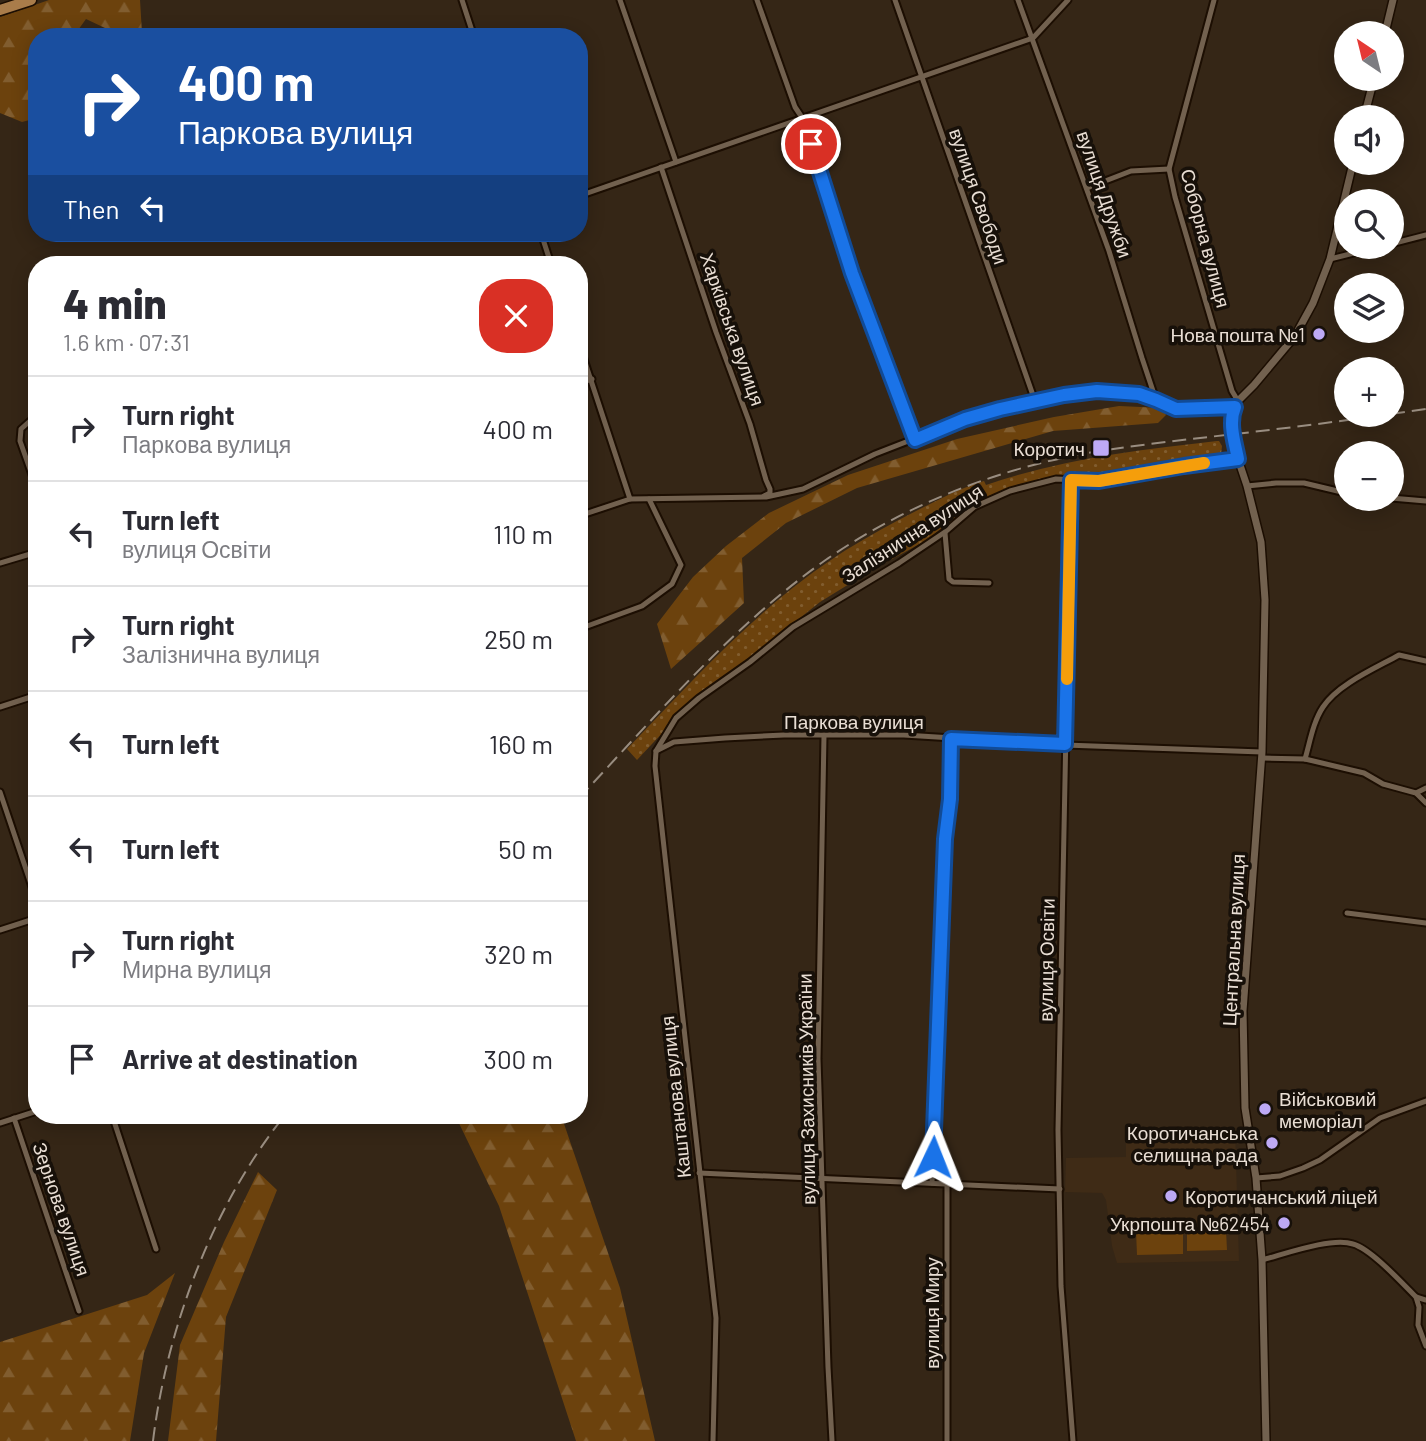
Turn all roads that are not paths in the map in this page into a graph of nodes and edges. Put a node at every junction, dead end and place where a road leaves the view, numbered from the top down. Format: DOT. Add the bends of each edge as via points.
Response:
graph roads {
  1 [pos="31,0"];
  2 [pos="462,0"];
  3 [pos="620,0"];
  4 [pos="757,0"];
  5 [pos="895,0"];
  6 [pos="1018,0"];
  7 [pos="1068,0"];
  8 [pos="1214,0"];
  9 [pos="1393,0"];
  10 [pos="0,10"];
  11 [pos="1388,21"];
  12 [pos="471,28"];
  13 [pos="1033,38"];
  14 [pos="921,77"];
  15 [pos="803,119"];
  16 [pos="676,162"];
  17 [pos="661,167"];
  18 [pos="1169,169"];
  19 [pos="1350,175"];
  20 [pos="1087,188"];
  21 [pos="588,193"];
  22 [pos="1426,235"];
  23 [pos="1404,240"];
  24 [pos="1334,258"];
  25 [pos="1330,259"];
  26 [pos="588,368"];
  27 [pos="592,379"];
  28 [pos="588,380"];
  29 [pos="1156,400"];
  30 [pos="1035,401"];
  31 [pos="1236,404"];
  32 [pos="28,423"];
  33 [pos="915,440"];
  34 [pos="1238,459"];
  35 [pos="28,464"];
  36 [pos="1071,480"];
  37 [pos="1247,486"];
  38 [pos="1334,490"];
  39 [pos="762,497"];
  40 [pos="630,499"];
  41 [pos="649,499"];
  42 [pos="1404,499"];
  43 [pos="1426,501"];
  44 [pos="588,513"];
  45 [pos="945,533"];
  46 [pos="28,555"];
  47 [pos="0,563"];
  48 [pos="989,583"];
  49 [pos="588,626"];
  50 [pos="1426,661"];
  51 [pos="28,698"];
  52 [pos="0,707"];
  53 [pos="824,736"];
  54 [pos="951,739"];
  55 [pos="1065,744"];
  56 [pos="656,751"];
  57 [pos="1262,755"];
  58 [pos="1305,759"];
  59 [pos="1426,788"];
  60 [pos="0,792"];
  61 [pos="1416,793"];
  62 [pos="1426,803"];
  63 [pos="28,875"];
  64 [pos="1346,913"];
  65 [pos="28,921"];
  66 [pos="1426,923"];
  67 [pos="0,930"];
  68 [pos="1426,1101"];
  69 [pos="28,1114"];
  70 [pos="14,1118"];
  71 [pos="0,1123"];
  72 [pos="115,1124"];
  73 [pos="699,1173"];
  74 [pos="1256,1178"];
  75 [pos="822,1179"];
  76 [pos="932,1183"];
  77 [pos="947,1184"];
  78 [pos="1060,1189"];
  79 [pos="156,1249"];
  80 [pos="1262,1260"];
  81 [pos="1416,1297"];
  82 [pos="1426,1300"];
  83 [pos="79,1311"];
  84 [pos="1426,1346"];
  85 [pos="713,1441"];
  86 [pos="832,1441"];
  87 [pos="947,1441"];
  88 [pos="1073,1441"];
  89 [pos="1266,1441"];
  1 -- 10 [label="highway"];
  2 -- 12 [label="street"];
  3 -- 16 [label="street"];
  4 -- 15 [label="street" via="794,107"];
  5 -- 14 [label="street, вулиця Свободи"];
  6 -- 13 [label="street, вулиця Дружби"];
  7 -- 13 [label="street"];
  8 -- 18 [label="street, Соборна вулиця"];
  9 -- 11 [label="street"];
  13 -- 14 [label="street"];
  13 -- 20 [label="street, вулиця Дружби"];
  14 -- 15 [label="street"];
  14 -- 30 [label="street, вулиця Свободи"];
  15 -- 16 [label="street"];
  15 -- 33 [label="street" via="852,273"];
  16 -- 17 [label="street"];
  17 -- 21 [label="street"];
  17 -- 39 [label="street, Харківська вулиця" via="771,489"];
  18 -- 20 [label="street" via="1131,171"];
  18 -- 31 [label="street, Соборна вулиця"];
  19 -- 25 [label="street"];
  20 -- 29 [label="street, вулиця Дружби"];
  22 -- 23 [label="street"];
  24 -- 25 [label="street"];
  25 -- 31 [label="street" via="1296,336"];
  26 -- 27 [label="street"];
  27 -- 28 [label="street"];
  27 -- 40 [label="street"];
  29 -- 30 [label="street" via="1097,391"];
  29 -- 31 [label="street" via="1176,409"];
  30 -- 33 [label="street" via="965,419"];
  31 -- 34 [label="street, Центральна вулиця" via="1231,415"];
  32 -- 35 [label="street" via="21,429 20,441"];
  33 -- 39 [label="street" via="803,489"];
  34 -- 36 [label="street, Залізнична вулиця" via="1099,481"];
  34 -- 37 [label="street, Центральна вулиця"];
  36 -- 45 [label="street, Залізнична вулиця" via="1047,481 992,498 974,507"];
  36 -- 55 [label="street, вулиця Освіти"];
  37 -- 38 [label="street" via="1304,483"];
  37 -- 57 [label="street, Центральна вулиця" via="1261,542 1265,600"];
  39 -- 41 [label="street"];
  40 -- 41 [label="street"];
  40 -- 44 [label="street"];
  41 -- 49 [label="street" via="681,565 672,584 642,606"];
  42 -- 43 [label="street"];
  45 -- 48 [label="street" via="951,581"];
  45 -- 56 [label="street, Залізнична вулиця" via="793,627 676,718"];
  46 -- 47 [label="street"];
  50 -- 58 [label="street" via="1399,655 1335,694 1317,719"];
  51 -- 52 [label="street"];
  53 -- 54 [label="street, Паркова вулиця"];
  53 -- 56 [label="street, Паркова вулиця" via="674,742"];
  53 -- 75 [label="street, вулиця Захисників України" via="818,1059"];
  54 -- 55 [label="street, Паркова вулиця"];
  54 -- 76 [label="street"];
  55 -- 57 [label="street, Паркова вулиця"];
  55 -- 78 [label="street, вулиця Освіти"];
  56 -- 73 [label="street, Каштанова вулиця"];
  57 -- 58 [label="street, Паркова вулиця"];
  57 -- 74 [label="street, Центральна вулиця" via="1242,1012 1245,1108"];
  58 -- 61 [label="street, Паркова вулиця" via="1364,773"];
  59 -- 61 [label="street"];
  60 -- 63 [label="street"];
  61 -- 62 [label="street, Паркова вулиця"];
  64 -- 66 [label="street"];
  65 -- 67 [label="street"];
  68 -- 74 [label="street" via="1380,1118 1303,1168"];
  69 -- 70 [label="street"];
  70 -- 71 [label="street"];
  70 -- 83 [label="street, Зернова вулиця"];
  72 -- 79 [label="street"];
  73 -- 75 [label="street"];
  73 -- 85 [label="street, Каштанова вулиця" via="716,1318"];
  74 -- 80 [label="street, Центральна вулиця"];
  75 -- 76 [label="street"];
  75 -- 86 [label="street, вулиця Захисників України"];
  76 -- 77 [label="street"];
  77 -- 78 [label="street"];
  77 -- 87 [label="street, вулиця Миру"];
  78 -- 88 [label="street, вулиця Освіти" via="1060,1286"];
  80 -- 81 [label="street" via="1336,1242 1351,1243 1370,1253"];
  80 -- 89 [label="street, Центральна вулиця"];
  81 -- 82 [label="street"];
  81 -- 84 [label="street" via="1418,1325"];
}
